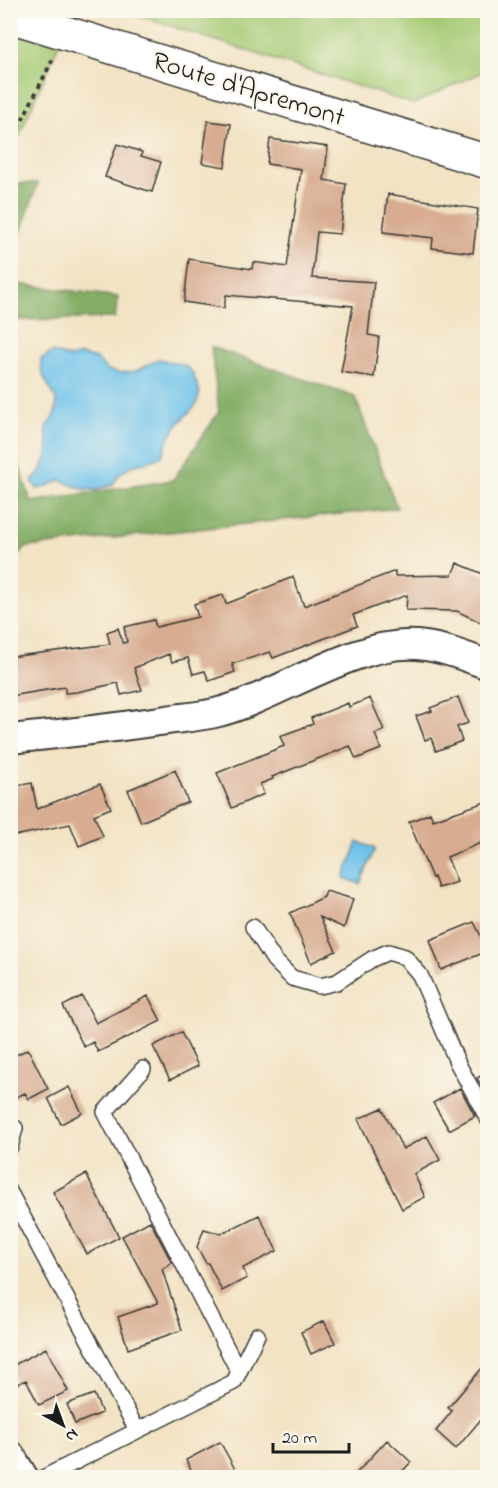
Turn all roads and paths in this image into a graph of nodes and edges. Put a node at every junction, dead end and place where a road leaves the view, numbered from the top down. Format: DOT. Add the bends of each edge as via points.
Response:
graph roads {
  1 [pos="10,16"];
  2 [pos="66,34"];
  3 [pos="10,144"];
  4 [pos="488,162"];
  5 [pos="488,665"];
  6 [pos="10,739"];
  7 [pos="253,927"];
  8 [pos="143,1070"];
  9 [pos="488,1119"];
  10 [pos="15,1128"];
  11 [pos="10,1147"];
  12 [pos="10,1193"];
  13 [pos="257,1335"];
  14 [pos="239,1372"];
  15 [pos="137,1430"];
  16 [pos="10,1455"];
  17 [pos="24,1478"];
  18 [pos="43,1478"];
  1 -- 2 [label="street, Route d'Apremont"];
  2 -- 3 [label="path"];
  2 -- 4 [label="street, Route d'Apremont"];
  5 -- 6 [label="street" via="449,651 416,645 389,648 359,654 215,712"];
  7 -- 9 [label="lane" via="274,960 292,978 320,986 337,982 388,952 405,957 420,975 458,1065"];
  8 -- 14 [label="lane" via="105,1112"];
  10 -- 11 [label="lane"];
  12 -- 15 [label="lane"];
  13 -- 14 [label="lane"];
  14 -- 15 [label="lane" via="234,1382"];
  15 -- 18 [label="lane"];
  16 -- 17 [label="street"];
}
